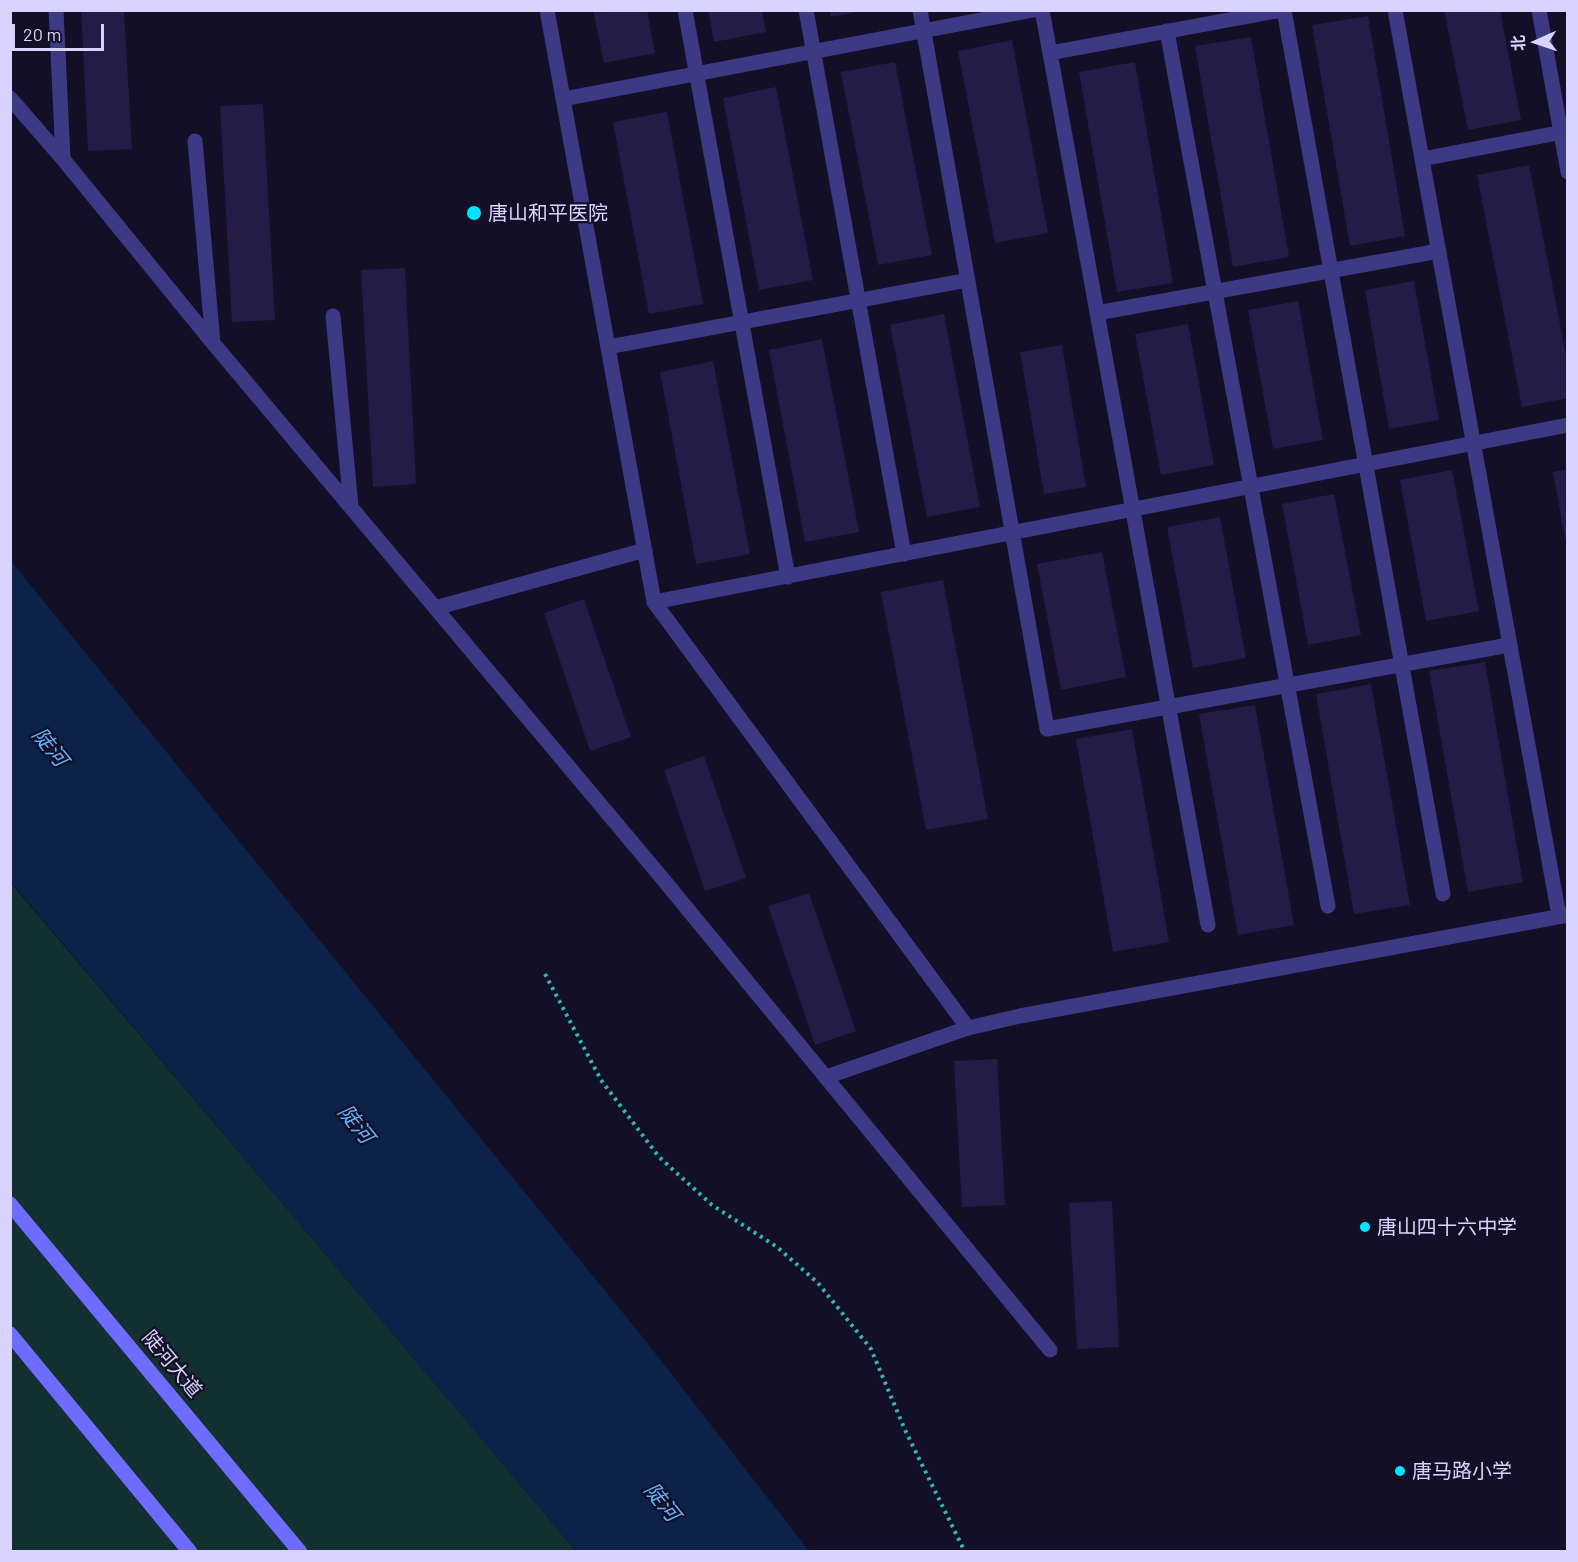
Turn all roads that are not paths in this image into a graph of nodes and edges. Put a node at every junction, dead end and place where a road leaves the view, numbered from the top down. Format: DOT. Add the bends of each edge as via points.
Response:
graph roads {
  1 [pos="56,10"];
  2 [pos="547,10"];
  3 [pos="685,10"];
  4 [pos="806,10"];
  5 [pos="920,10"];
  6 [pos="1033,10"];
  7 [pos="1042,10"];
  8 [pos="1283,10"];
  9 [pos="1395,10"];
  10 [pos="1539,10"];
  11 [pos="924,31"];
  12 [pos="1167,32"];
  13 [pos="813,52"];
  14 [pos="1050,53"];
  15 [pos="696,74"];
  16 [pos="10,98"];
  17 [pos="563,99"];
  18 [pos="1564,132"];
  19 [pos="195,141"];
  20 [pos="63,159"];
  21 [pos="1422,159"];
  22 [pos="1568,172"];
  23 [pos="1439,251"];
  24 [pos="1330,271"];
  25 [pos="968,280"];
  26 [pos="1215,292"];
  27 [pos="858,300"];
  28 [pos="1097,313"];
  29 [pos="333,316"];
  30 [pos="742,322"];
  31 [pos="213,342"];
  32 [pos="608,347"];
  33 [pos="1568,425"];
  34 [pos="1473,443"];
  35 [pos="1365,464"];
  36 [pos="1251,487"];
  37 [pos="351,507"];
  38 [pos="1133,509"];
  39 [pos="1012,533"];
  40 [pos="645,550"];
  41 [pos="904,554"];
  42 [pos="788,577"];
  43 [pos="654,602"];
  44 [pos="435,608"];
  45 [pos="1509,645"];
  46 [pos="1401,665"];
  47 [pos="1288,685"];
  48 [pos="1169,707"];
  49 [pos="1443,894"];
  50 [pos="1329,906"];
  51 [pos="1563,915"];
  52 [pos="1208,925"];
  53 [pos="968,1028"];
  54 [pos="826,1077"];
  55 [pos="10,1204"];
  56 [pos="10,1334"];
  57 [pos="1050,1350"];
  58 [pos="190,1551"];
  59 [pos="300,1551"];
  1 -- 20 [label="street"];
  2 -- 17 [label="street"];
  3 -- 15 [label="street"];
  4 -- 13 [label="street"];
  5 -- 11 [label="street"];
  6 -- 11 [label="street"];
  7 -- 14 [label="street"];
  8 -- 12 [label="street"];
  8 -- 24 [label="street"];
  9 -- 21 [label="street"];
  10 -- 18 [label="street"];
  11 -- 13 [label="street"];
  11 -- 25 [label="street"];
  12 -- 14 [label="street"];
  12 -- 26 [label="street"];
  13 -- 15 [label="street"];
  13 -- 27 [label="street"];
  14 -- 28 [label="street"];
  15 -- 17 [label="street"];
  15 -- 30 [label="street"];
  16 -- 20 [label="street"];
  17 -- 32 [label="street"];
  18 -- 21 [label="street"];
  18 -- 22 [label="street"];
  19 -- 31 [label="street"];
  20 -- 31 [label="street"];
  21 -- 23 [label="street"];
  23 -- 24 [label="street"];
  23 -- 34 [label="street"];
  24 -- 26 [label="street"];
  24 -- 35 [label="street"];
  25 -- 27 [label="street"];
  25 -- 39 [label="street"];
  26 -- 28 [label="street"];
  26 -- 36 [label="street"];
  27 -- 30 [label="street"];
  27 -- 41 [label="street"];
  28 -- 38 [label="street"];
  29 -- 37 [label="street"];
  30 -- 32 [label="street"];
  30 -- 42 [label="street"];
  31 -- 37 [label="street"];
  32 -- 40 [label="street"];
  33 -- 34 [label="street"];
  34 -- 35 [label="street"];
  34 -- 45 [label="street"];
  35 -- 36 [label="street"];
  35 -- 46 [label="street"];
  36 -- 38 [label="street"];
  36 -- 47 [label="street"];
  37 -- 44 [label="street"];
  38 -- 39 [label="street"];
  38 -- 48 [label="street"];
  39 -- 41 [label="street"];
  39 -- 48 [label="street" via="1047,729"];
  40 -- 43 [label="street"];
  40 -- 44 [label="street"];
  41 -- 42 [label="street"];
  42 -- 43 [label="street"];
  43 -- 53 [label="street"];
  44 -- 54 [label="street"];
  45 -- 46 [label="street"];
  45 -- 51 [label="street"];
  46 -- 47 [label="street"];
  46 -- 49 [label="street"];
  47 -- 48 [label="street"];
  47 -- 50 [label="street"];
  48 -- 52 [label="street"];
  51 -- 53 [label="street"];
  53 -- 54 [label="street"];
  54 -- 57 [label="street"];
  55 -- 59 [label="street, 陡河大道"];
  56 -- 58 [label="street"];
}
